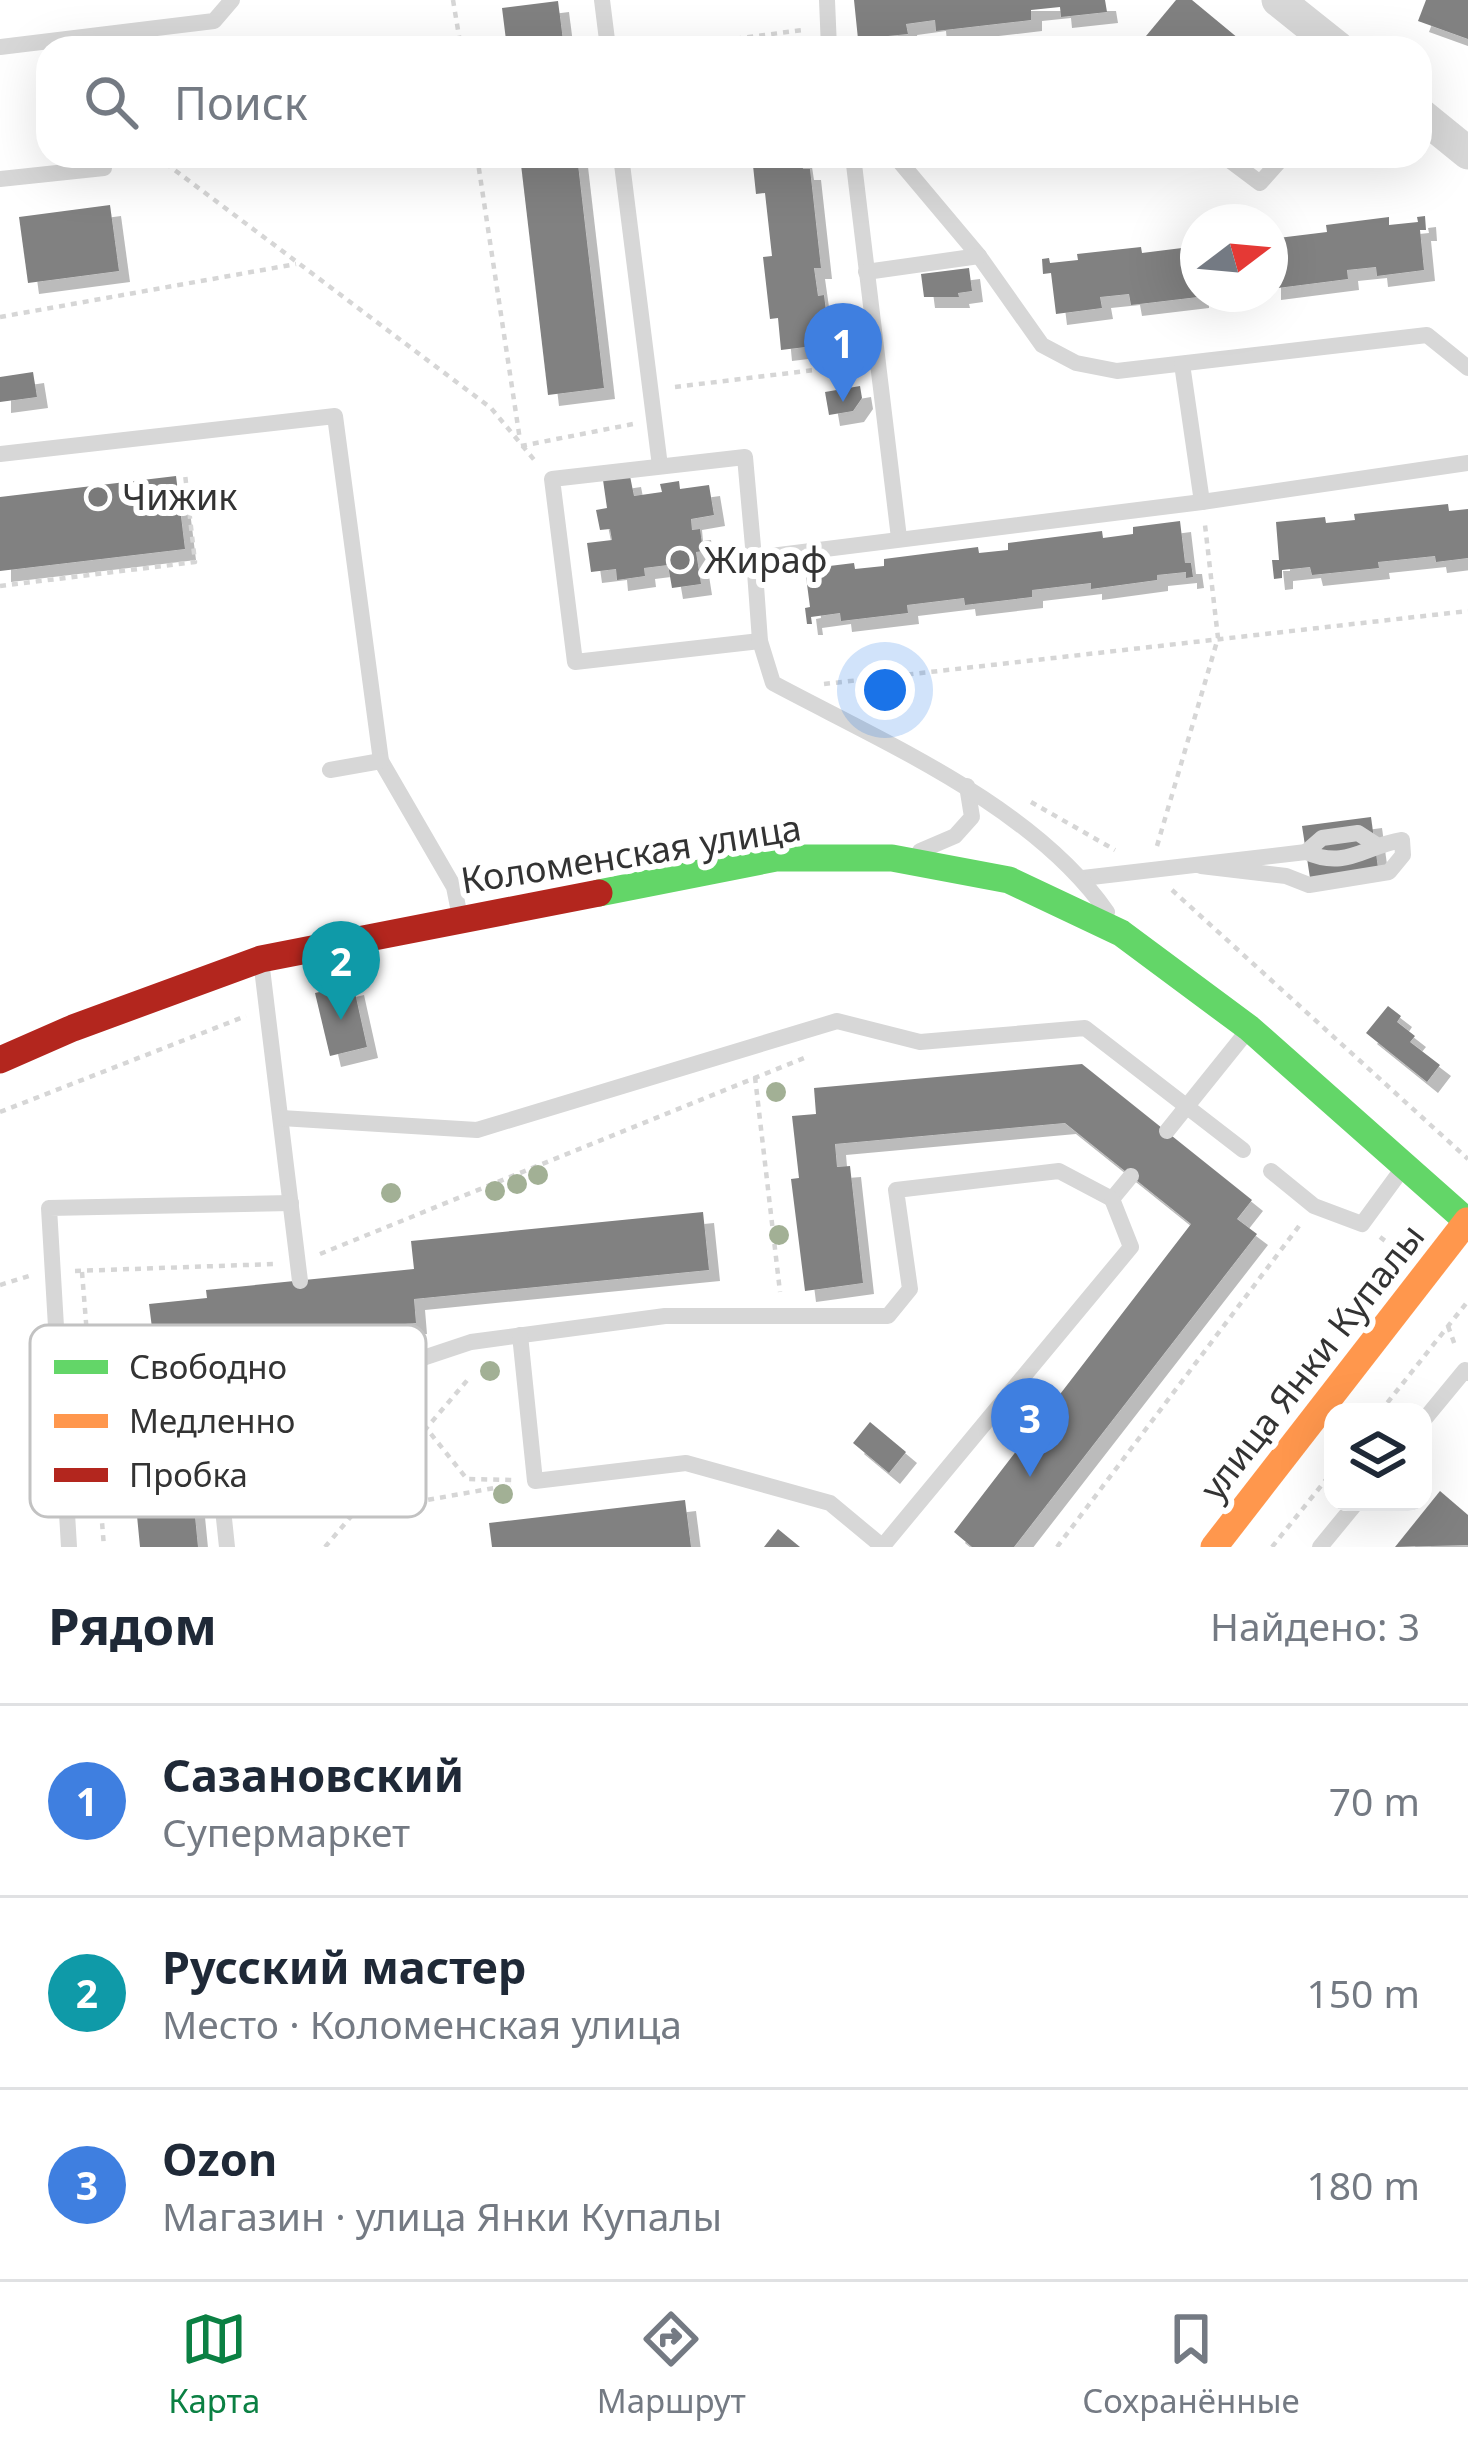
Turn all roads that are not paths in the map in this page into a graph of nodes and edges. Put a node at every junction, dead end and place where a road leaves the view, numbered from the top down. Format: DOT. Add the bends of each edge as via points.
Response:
graph roads {
  1 [pos="232,0"];
  2 [pos="602,0"];
  3 [pos="827,0"];
  4 [pos="1279,0"];
  5 [pos="122,36"];
  6 [pos="606,36"];
  7 [pos="828,36"];
  8 [pos="1323,36"];
  9 [pos="36,45"];
  10 [pos="0,47"];
  11 [pos="1432,124"];
  12 [pos="1468,153"];
  13 [pos="104,168"];
  14 [pos="623,168"];
  15 [pos="855,168"];
  16 [pos="905,168"];
  17 [pos="1240,168"];
  18 [pos="1273,168"];
  19 [pos="0,179"];
  20 [pos="979,256"];
  21 [pos="866,272"];
  22 [pos="1182,364"];
  23 [pos="1468,368"];
  24 [pos="0,454"];
  25 [pos="1468,464"];
  26 [pos="660,466"];
  27 [pos="1202,502"];
  28 [pos="899,538"];
  29 [pos="754,558"];
  30 [pos="760,641"];
  31 [pos="381,760"];
  32 [pos="330,770"];
  33 [pos="967,786"];
  34 [pos="892,858"];
  35 [pos="1202,866"];
  36 [pos="1084,878"];
  37 [pos="460,918"];
  38 [pos="1121,932"];
  39 [pos="261,959"];
  40 [pos="1249,1028"];
  41 [pos="0,1060"];
  42 [pos="1187,1106"];
  43 [pos="280,1118"];
  44 [pos="1167,1132"];
  45 [pos="1243,1150"];
  46 [pos="1403,1168"];
  47 [pos="1271,1171"];
  48 [pos="1131,1176"];
  49 [pos="1112,1199"];
  50 [pos="291,1203"];
  51 [pos="1467,1221"];
  52 [pos="299,1272"];
  53 [pos="54,1325"];
  54 [pos="520,1335"];
  55 [pos="426,1357"];
  56 [pos="1468,1373"];
  57 [pos="1432,1410"];
  58 [pos="1350,1511"];
  59 [pos="67,1517"];
  60 [pos="224,1517"];
  61 [pos="69,1547"];
  62 [pos="227,1547"];
  63 [pos="883,1547"];
  64 [pos="1214,1547"];
  65 [pos="1320,1547"];
  1 -- 5 [label="lane" via="214,21"];
  2 -- 6 [label="lane"];
  3 -- 7 [label="lane"];
  4 -- 8 [label="street"];
  9 -- 10 [label="lane"];
  11 -- 12 [label="street"];
  13 -- 19 [label="lane"];
  14 -- 26 [label="lane"];
  15 -- 21 [label="lane"];
  16 -- 20 [label="lane"];
  17 -- 18 [label="lane" via="1260,183"];
  20 -- 21 [label="lane"];
  20 -- 22 [label="lane" via="1042,345 1117,371"];
  21 -- 28 [label="lane"];
  22 -- 23 [label="lane" via="1427,334"];
  22 -- 27 [label="lane"];
  24 -- 31 [label="lane" via="335,416"];
  25 -- 27 [label="lane"];
  26 -- 29 [label="lane" via="745,457"];
  26 -- 30 [label="lane" via="552,479 575,662"];
  27 -- 28 [label="lane"];
  28 -- 29 [label="lane"];
  29 -- 30 [label="lane"];
  30 -- 33 [label="lane" via="773,683"];
  31 -- 32 [label="lane"];
  31 -- 37 [label="lane" via="454,886"];
  33 -- 34 [label="lane" via="972,817 956,836"];
  33 -- 36 [label="lane"];
  34 -- 37 [label="main road, Коломенская улица" via="776,859"];
  34 -- 38 [label="main road, Коломенская улица" via="1009,880"];
  35 -- 35 [label="lane" via="1309,885 1389,872 1403,855 1402,840 1375,844 1358,833 1322,838 1306,852"];
  35 -- 36 [label="lane"];
  36 -- 38 [label="lane"];
  37 -- 39 [label="main road, Коломенская улица"];
  38 -- 40 [label="main road, Коломенская улица"];
  39 -- 41 [label="main road, Коломенская улица"];
  39 -- 43 [label="lane"];
  40 -- 42 [label="lane"];
  40 -- 46 [label="main road, Коломенская улица"];
  42 -- 43 [label="lane" via="1085,1028 920,1042 837,1022 477,1130"];
  42 -- 44 [label="lane"];
  42 -- 45 [label="lane"];
  43 -- 50 [label="lane"];
  46 -- 47 [label="lane" via="1362,1224 1314,1206"];
  46 -- 51 [label="main road, Коломенская улица"];
  48 -- 49 [label="lane"];
  49 -- 54 [label="lane" via="1059,1172 896,1190 910,1289 889,1316 664,1316"];
  49 -- 63 [label="lane" via="1131,1247"];
  50 -- 52 [label="lane"];
  50 -- 53 [label="lane" via="49,1208"];
  51 -- 64 [label="main road, улица Янки Купалы"];
  54 -- 55 [label="lane"];
  54 -- 63 [label="lane" via="536,1481 686,1463 830,1503"];
  56 -- 57 [label="lane"];
  58 -- 65 [label="lane"];
  59 -- 61 [label="lane"];
  60 -- 62 [label="lane"];
}
